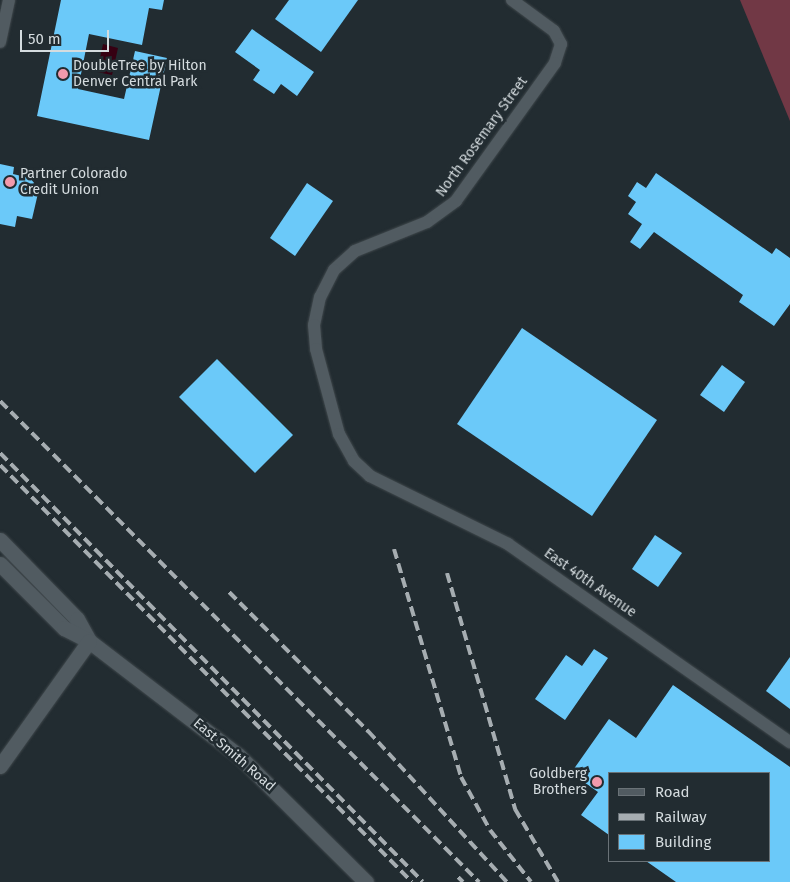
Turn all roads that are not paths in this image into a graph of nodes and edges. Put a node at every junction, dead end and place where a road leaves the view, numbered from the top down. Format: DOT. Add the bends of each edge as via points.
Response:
graph roads {
  1 [pos="9,0"];
  2 [pos="512,0"];
  3 [pos="0,42"];
  4 [pos="362,469"];
  5 [pos="0,540"];
  6 [pos="0,564"];
  7 [pos="89,641"];
  8 [pos="790,742"];
  9 [pos="0,766"];
  10 [pos="366,882"];
  1 -- 3 [label="street"];
  2 -- 4 [label="street, North Rosemary Street" via="554,32 561,44 555,63 456,201 427,222 355,252 334,270 323,288 314,325 316,349 339,434"];
  4 -- 8 [label="street, East 40th Avenue" via="396,490 508,544"];
  5 -- 7 [label="street, East Smith Road" via="77,619"];
  6 -- 7 [label="street, East Smith Road" via="64,628"];
  7 -- 9 [label="street"];
  7 -- 10 [label="street, East Smith Road" via="239,756"];
}
